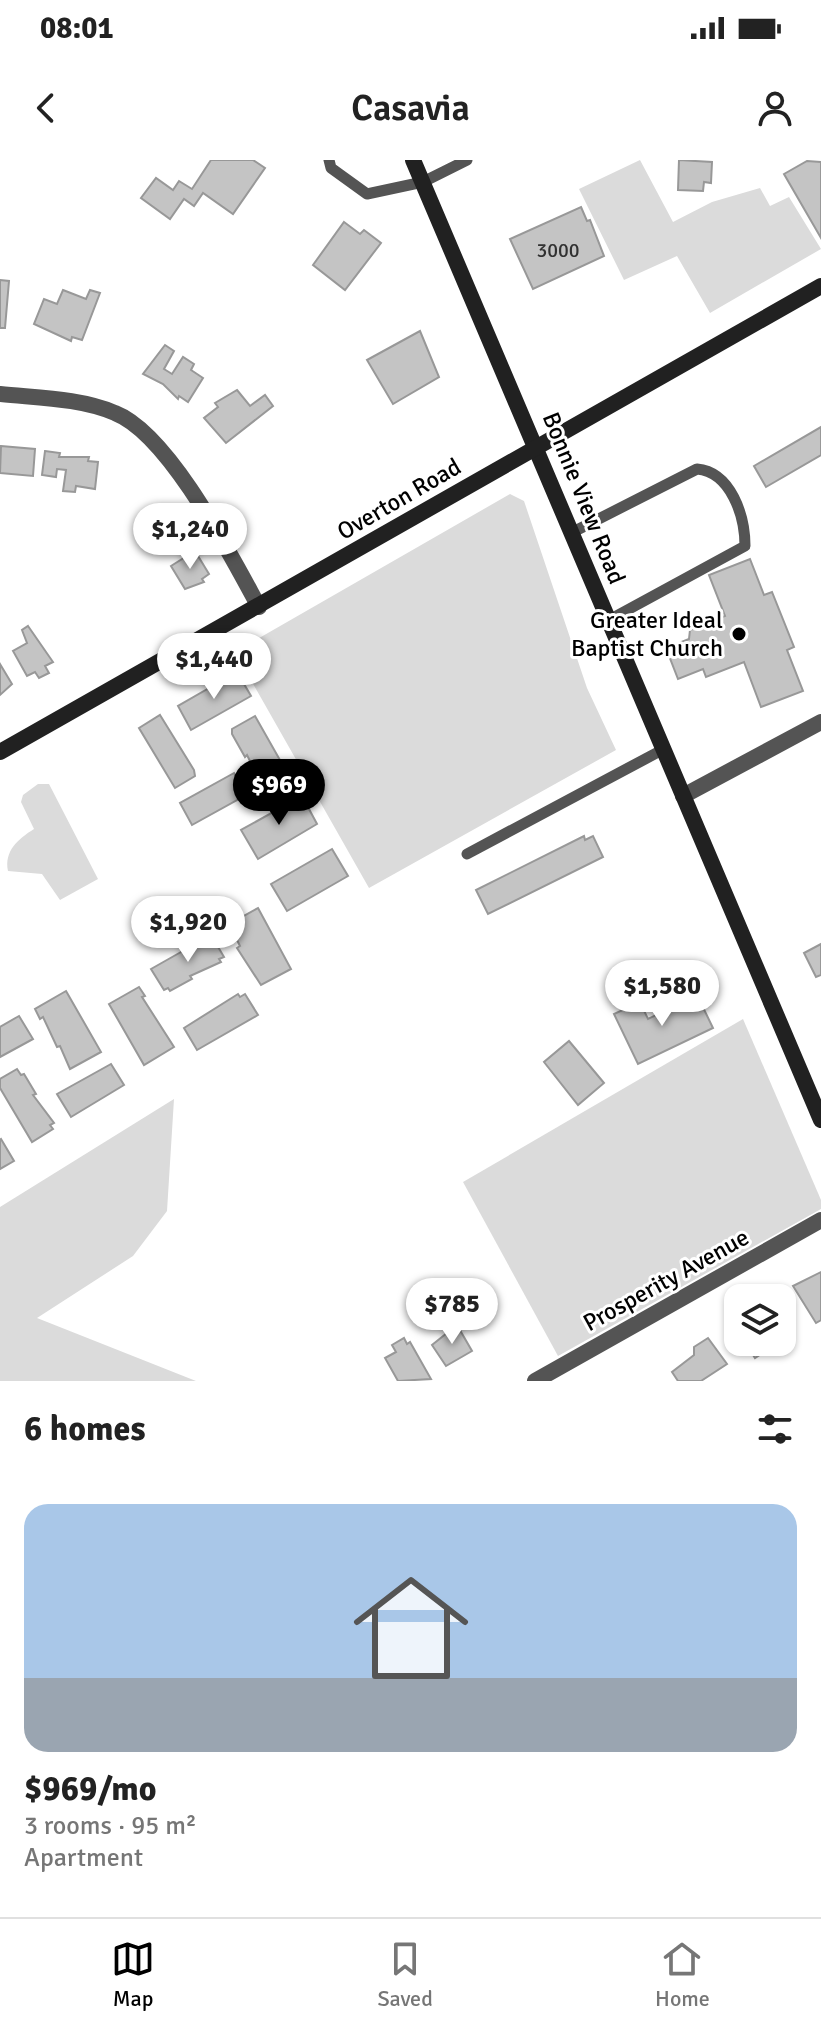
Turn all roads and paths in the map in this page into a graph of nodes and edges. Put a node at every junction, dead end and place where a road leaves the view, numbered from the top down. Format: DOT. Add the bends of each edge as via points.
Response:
graph roads {
  1 [pos="329,160"];
  2 [pos="413,160"];
  3 [pos="467,160"];
  4 [pos="423,182"];
  5 [pos="821,286"];
  6 [pos="0,394"];
  7 [pos="538,447"];
  8 [pos="573,532"];
  9 [pos="259,607"];
  10 [pos="609,620"];
  11 [pos="821,722"];
  12 [pos="662,750"];
  13 [pos="0,752"];
  14 [pos="683,796"];
  15 [pos="467,854"];
  16 [pos="821,1120"];
  17 [pos="821,1220"];
  18 [pos="535,1381"];
  1 -- 4 [label="lane" via="331,168 367,194"];
  2 -- 4 [label="street, Bonnie View Road"];
  3 -- 4 [label="lane"];
  4 -- 7 [label="street, Bonnie View Road"];
  5 -- 7 [label="street, Overton Road"];
  6 -- 9 [label="street" via="90,405 140,426 210,516"];
  7 -- 8 [label="street, Bonnie View Road"];
  7 -- 9 [label="street, Overton Road"];
  8 -- 10 [label="street, Bonnie View Road"];
  8 -- 10 [label="lane" via="697,469 711,470 733,498 745,546"];
  9 -- 13 [label="street, Overton Road"];
  10 -- 12 [label="street, Bonnie View Road"];
  11 -- 14 [label="street"];
  12 -- 14 [label="street, Bonnie View Road"];
  12 -- 15 [label="lane"];
  14 -- 16 [label="street, Bonnie View Road"];
  17 -- 18 [label="street, Prosperity Avenue"];
}
